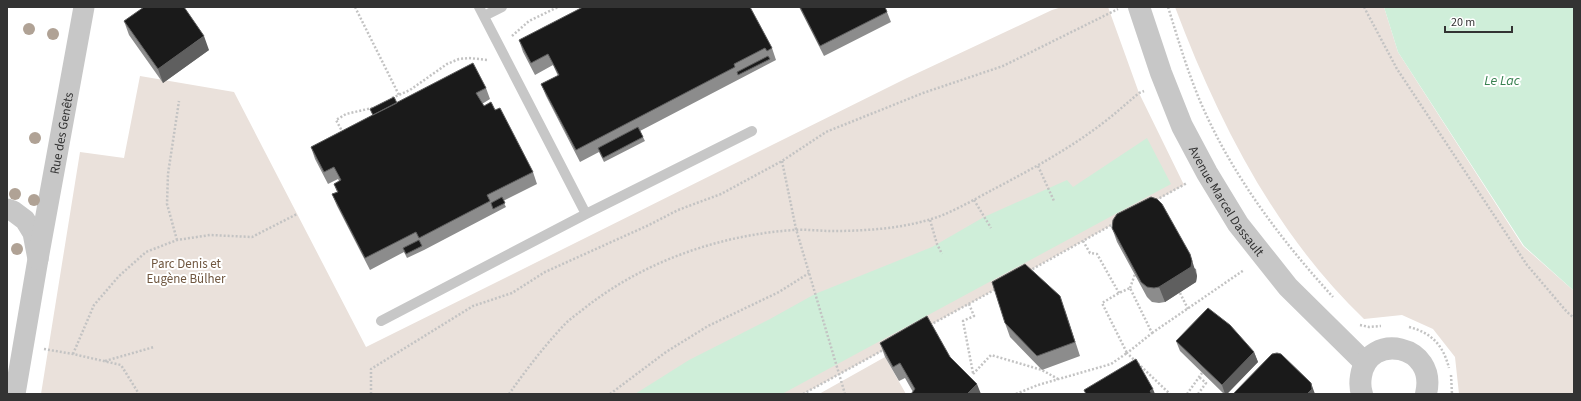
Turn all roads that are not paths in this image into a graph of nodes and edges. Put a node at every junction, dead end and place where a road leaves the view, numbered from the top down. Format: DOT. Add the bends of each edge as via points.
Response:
graph roads {
  1 [pos="84,7"];
  2 [pos="479,7"];
  3 [pos="502,7"];
  4 [pos="1139,7"];
  5 [pos="484,16"];
  6 [pos="752,131"];
  7 [pos="7,209"];
  8 [pos="586,214"];
  9 [pos="38,259"];
  10 [pos="381,320"];
  11 [pos="1366,363"];
  12 [pos="1361,393"];
  13 [pos="15,394"];
  14 [pos="1426,394"];
  1 -- 9 [label="street, Rue des Genêts"];
  2 -- 5 [label="lane"];
  3 -- 5 [label="lane"];
  4 -- 11 [label="street, Avenue Marcel Dassault" via="1180,120 1207,173 1238,224 1288,287"];
  5 -- 8 [label="lane"];
  6 -- 8 [label="lane"];
  7 -- 9 [label="street, Rue des Genêts" via="25,220 29,226 33,233"];
  8 -- 10 [label="lane"];
  9 -- 13 [label="street, Rue des Genêts"];
  11 -- 12 [label="street" via="1360,381"];
  11 -- 14 [label="street" via="1373,355 1394,348 1416,355 1427,374"];
}
